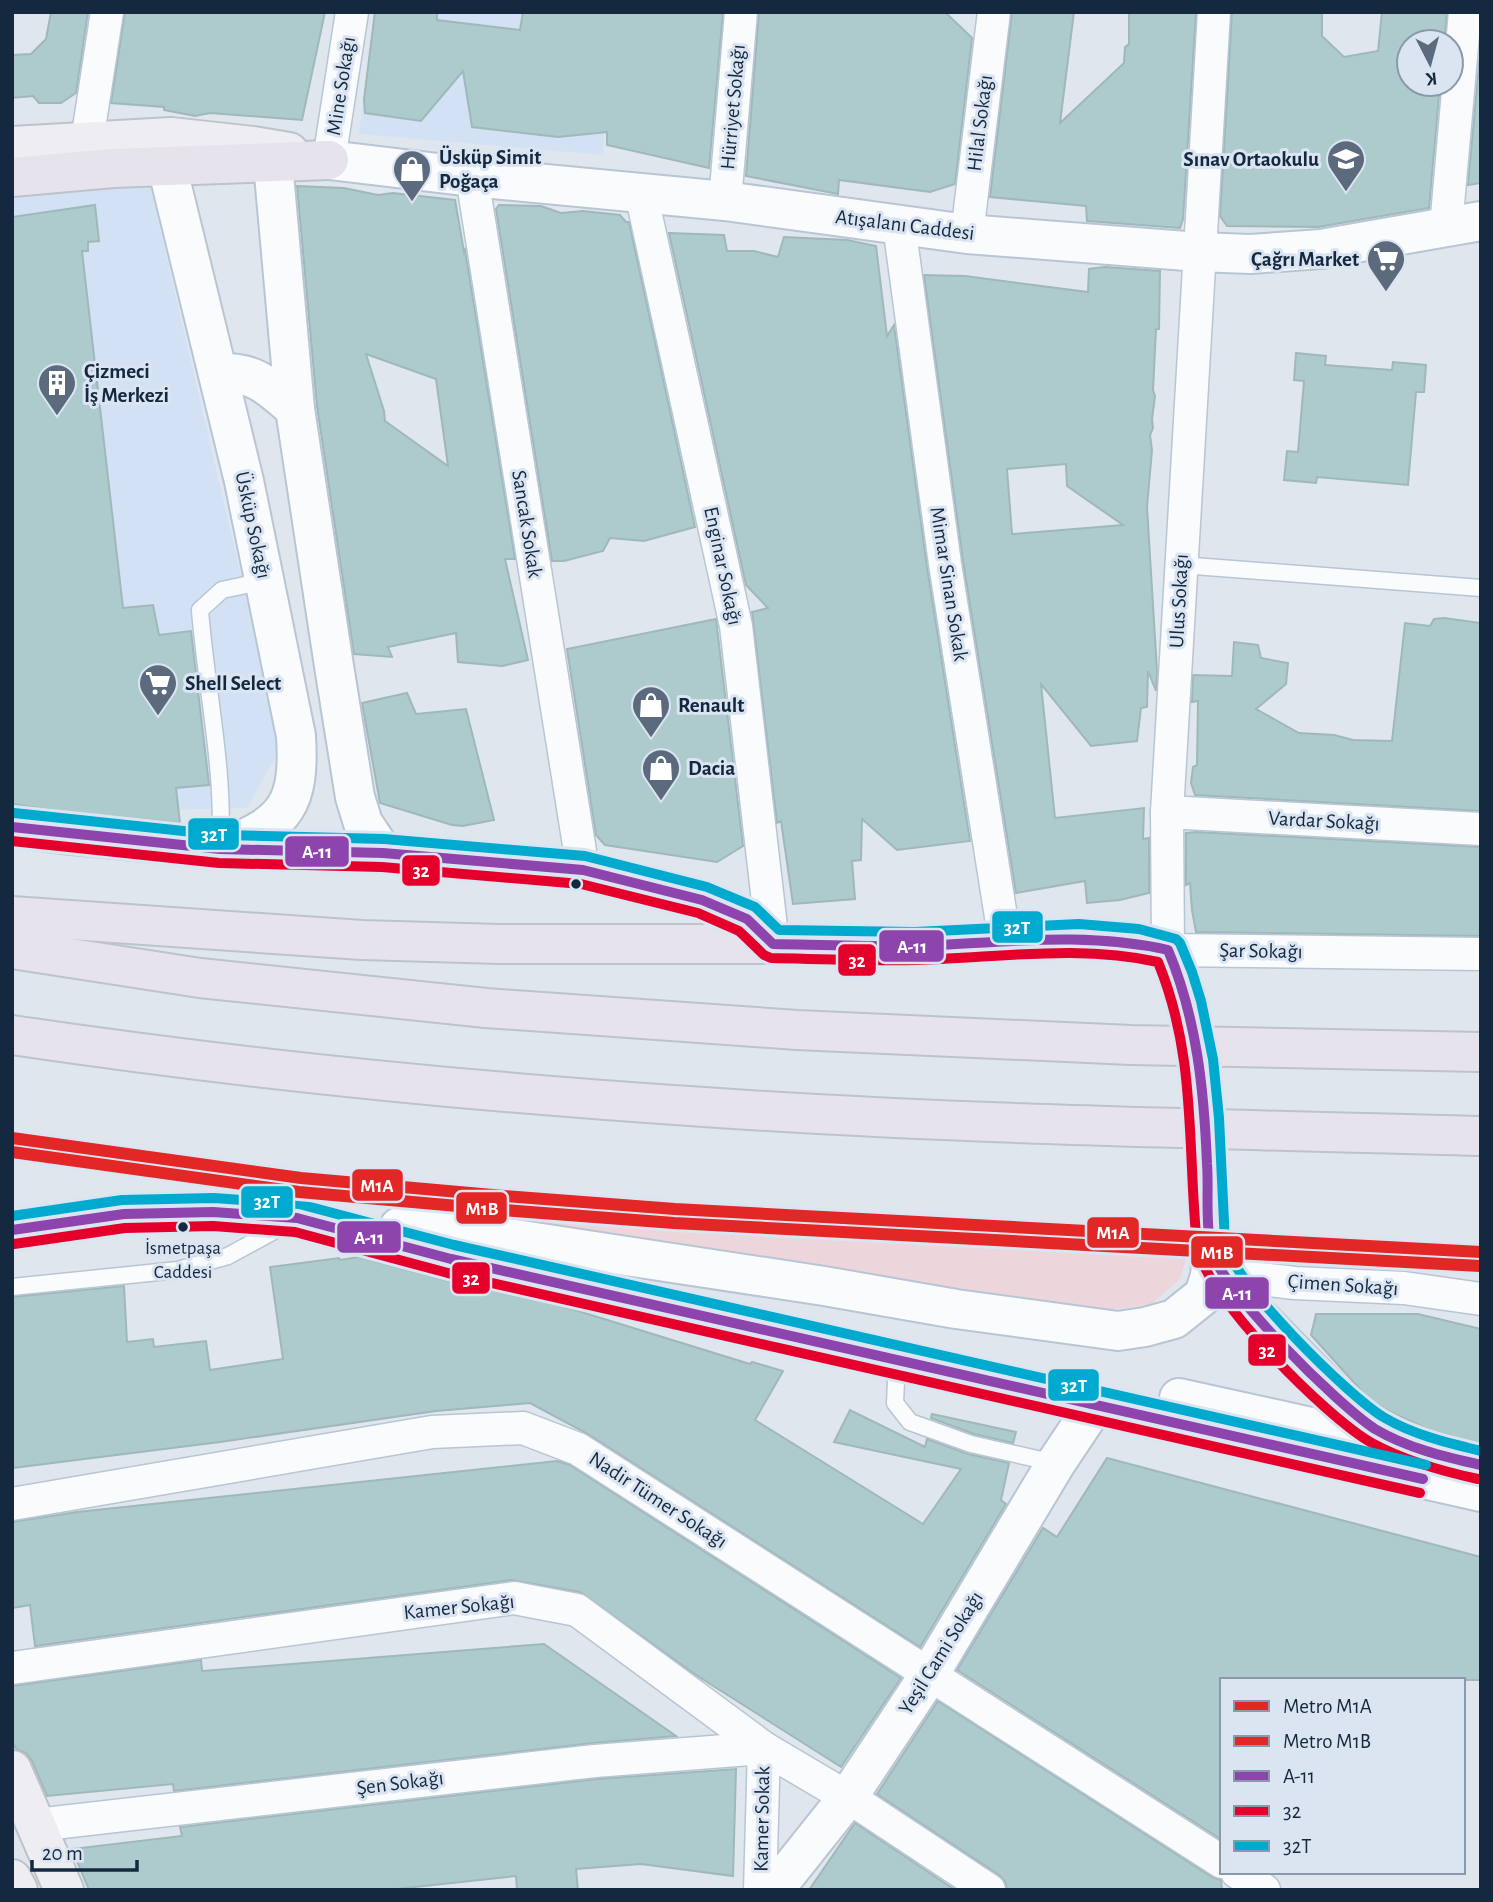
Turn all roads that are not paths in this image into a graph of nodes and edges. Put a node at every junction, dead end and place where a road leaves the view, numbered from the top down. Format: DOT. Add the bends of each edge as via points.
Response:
graph roads {
  1 [pos="107,12"];
  2 [pos="352,12"];
  3 [pos="741,12"];
  4 [pos="994,12"];
  5 [pos="1214,12"];
  6 [pos="1465,12"];
  7 [pos="87,141"];
  8 [pos="12,146"];
  9 [pos="330,160"];
  10 [pos="273,163"];
  11 [pos="167,166"];
  12 [pos="12,177"];
  13 [pos="472,177"];
  14 [pos="641,193"];
  15 [pos="725,201"];
  16 [pos="1463,224"];
  17 [pos="899,225"];
  18 [pos="967,234"];
  19 [pos="1199,252"];
  20 [pos="218,374"];
  21 [pos="295,409"];
  22 [pos="1181,565"];
  23 [pos="264,580"];
  24 [pos="1481,588"];
  25 [pos="1167,812"];
  26 [pos="12,827"];
  27 [pos="1481,830"];
  28 [pos="220,849"];
  29 [pos="383,853"];
  30 [pos="583,870"];
  31 [pos="12,916"];
  32 [pos="1005,942"];
  33 [pos="773,944"];
  34 [pos="12,949"];
  35 [pos="1168,950"];
  36 [pos="1481,954"];
  37 [pos="12,1035"];
  38 [pos="1481,1052"];
  39 [pos="1481,1136"];
  40 [pos="297,1218"];
  41 [pos="12,1230"];
  42 [pos="1212,1252"];
  43 [pos="12,1287"];
  44 [pos="1481,1299"];
  45 [pos="897,1360"];
  46 [pos="1094,1406"];
  47 [pos="1433,1455"];
  48 [pos="1056,1463"];
  49 [pos="1481,1465"];
  50 [pos="1481,1492"];
  51 [pos="12,1504"];
  52 [pos="12,1668"];
  53 [pos="929,1675"];
  54 [pos="764,1748"];
  55 [pos="12,1770"];
  56 [pos="848,1797"];
  57 [pos="36,1825"];
  58 [pos="1220,1862"];
  59 [pos="1240,1874"];
  60 [pos="12,1880"];
  61 [pos="18,1890"];
  62 [pos="64,1890"];
  63 [pos="760,1890"];
  64 [pos="774,1890"];
  65 [pos="989,1890"];
  66 [pos="1264,1890"];
  1 -- 7 [label="street"];
  2 -- 9 [label="street, Mine Sokağı"];
  3 -- 15 [label="street, Hürriyet Sokağı"];
  4 -- 18 [label="street, Hilal Sokağı"];
  5 -- 19 [label="street, Ulus Sokağı"];
  6 -- 16 [label="street"];
  7 -- 8 [label="main road"];
  7 -- 9 [label="main road" via="171,137"];
  9 -- 10 [label="highway"];
  9 -- 13 [label="street, Atışalanı Caddesi"];
  10 -- 11 [label="highway"];
  10 -- 21 [label="street"];
  11 -- 12 [label="highway"];
  11 -- 20 [label="street, Üsküp Sokağı"];
  13 -- 14 [label="street, Atışalanı Caddesi"];
  13 -- 30 [label="street, Sancak Sokak"];
  14 -- 15 [label="street, Atışalanı Caddesi"];
  14 -- 33 [label="street, Enginar Sokağı" via="736,626"];
  15 -- 17 [label="street, Atışalanı Caddesi"];
  16 -- 19 [label="street, Atışalanı Caddesi" via="1321,248 1250,254"];
  17 -- 18 [label="street, Atışalanı Caddesi"];
  17 -- 32 [label="street, Mimar Sinan Sokak"];
  18 -- 19 [label="street, Atışalanı Caddesi"];
  19 -- 22 [label="street, Ulus Sokağı"];
  20 -- 21 [label="street" via="254,377"];
  20 -- 23 [label="street, Üsküp Sokağı"];
  21 -- 29 [label="street" via="355,797 363,823"];
  22 -- 24 [label="lane"];
  22 -- 25 [label="street, Ulus Sokağı"];
  23 -- 28 [label="street, Üsküp Sokağı" via="296,736 298,767 293,795 276,819 258,834"];
  23 -- 28 [label="lane" via="222,590 200,610 221,796"];
  25 -- 27 [label="street, Vardar Sokağı"];
  25 -- 35 [label="street, Ulus Sokağı"];
  26 -- 28 [label="street"];
  28 -- 29 [label="street"];
  29 -- 30 [label="street"];
  30 -- 33 [label="street" via="702,900 747,919"];
  31 -- 33 [label="highway" via="362,940"];
  32 -- 33 [label="street, Şar Sokağı"];
  32 -- 35 [label="street, Şar Sokağı" via="1106,939"];
  34 -- 38 [label="highway" via="200,978 472,1006 784,1029 1131,1045"];
  35 -- 36 [label="street, Şar Sokağı"];
  37 -- 39 [label="highway" via="301,1072 692,1107 1132,1127"];
  40 -- 41 [label="street" via="124,1214"];
  40 -- 42 [label="street" via="488,1235 1118,1331 1174,1319 1204,1295"];
  40 -- 43 [label="lane" via="228,1256 177,1270"];
  40 -- 45 [label="street" via="451,1259"];
  42 -- 44 [label="street, Çimen Sokağı" via="1260,1279 1404,1288"];
  42 -- 47 [label="street" via="1252,1310 1353,1414"];
  45 -- 46 [label="street"];
  45 -- 48 [label="lane" via="895,1403 910,1422 971,1444"];
  46 -- 47 [label="street" via="1140,1396 1186,1398"];
  46 -- 48 [label="street, Yeşil Cami Sokağı"];
  46 -- 50 [label="street"];
  47 -- 49 [label="street"];
  48 -- 53 [label="street, Yeşil Cami Sokağı"];
  51 -- 53 [label="street, Nadir Tümer Sokağı" via="432,1432 523,1427 578,1449"];
  52 -- 54 [label="street, Kamer Sokağı" via="514,1598 577,1610"];
  53 -- 56 [label="street, Yeşil Cami Sokağı"];
  53 -- 58 [label="street, Nadir Tümer Sokağı"];
  54 -- 56 [label="street, Kamer Sokağı"];
  54 -- 57 [label="street, Şen Sokağı" via="595,1761"];
  54 -- 63 [label="street, Kamer Sokak"];
  55 -- 57 [label="main road"];
  56 -- 64 [label="street, Yeşil Cami Sokağı"];
  56 -- 65 [label="street, Kamer Sokağı"];
  57 -- 62 [label="main road"];
  59 -- 66 [label="street"];
  60 -- 61 [label="main road"];
}
